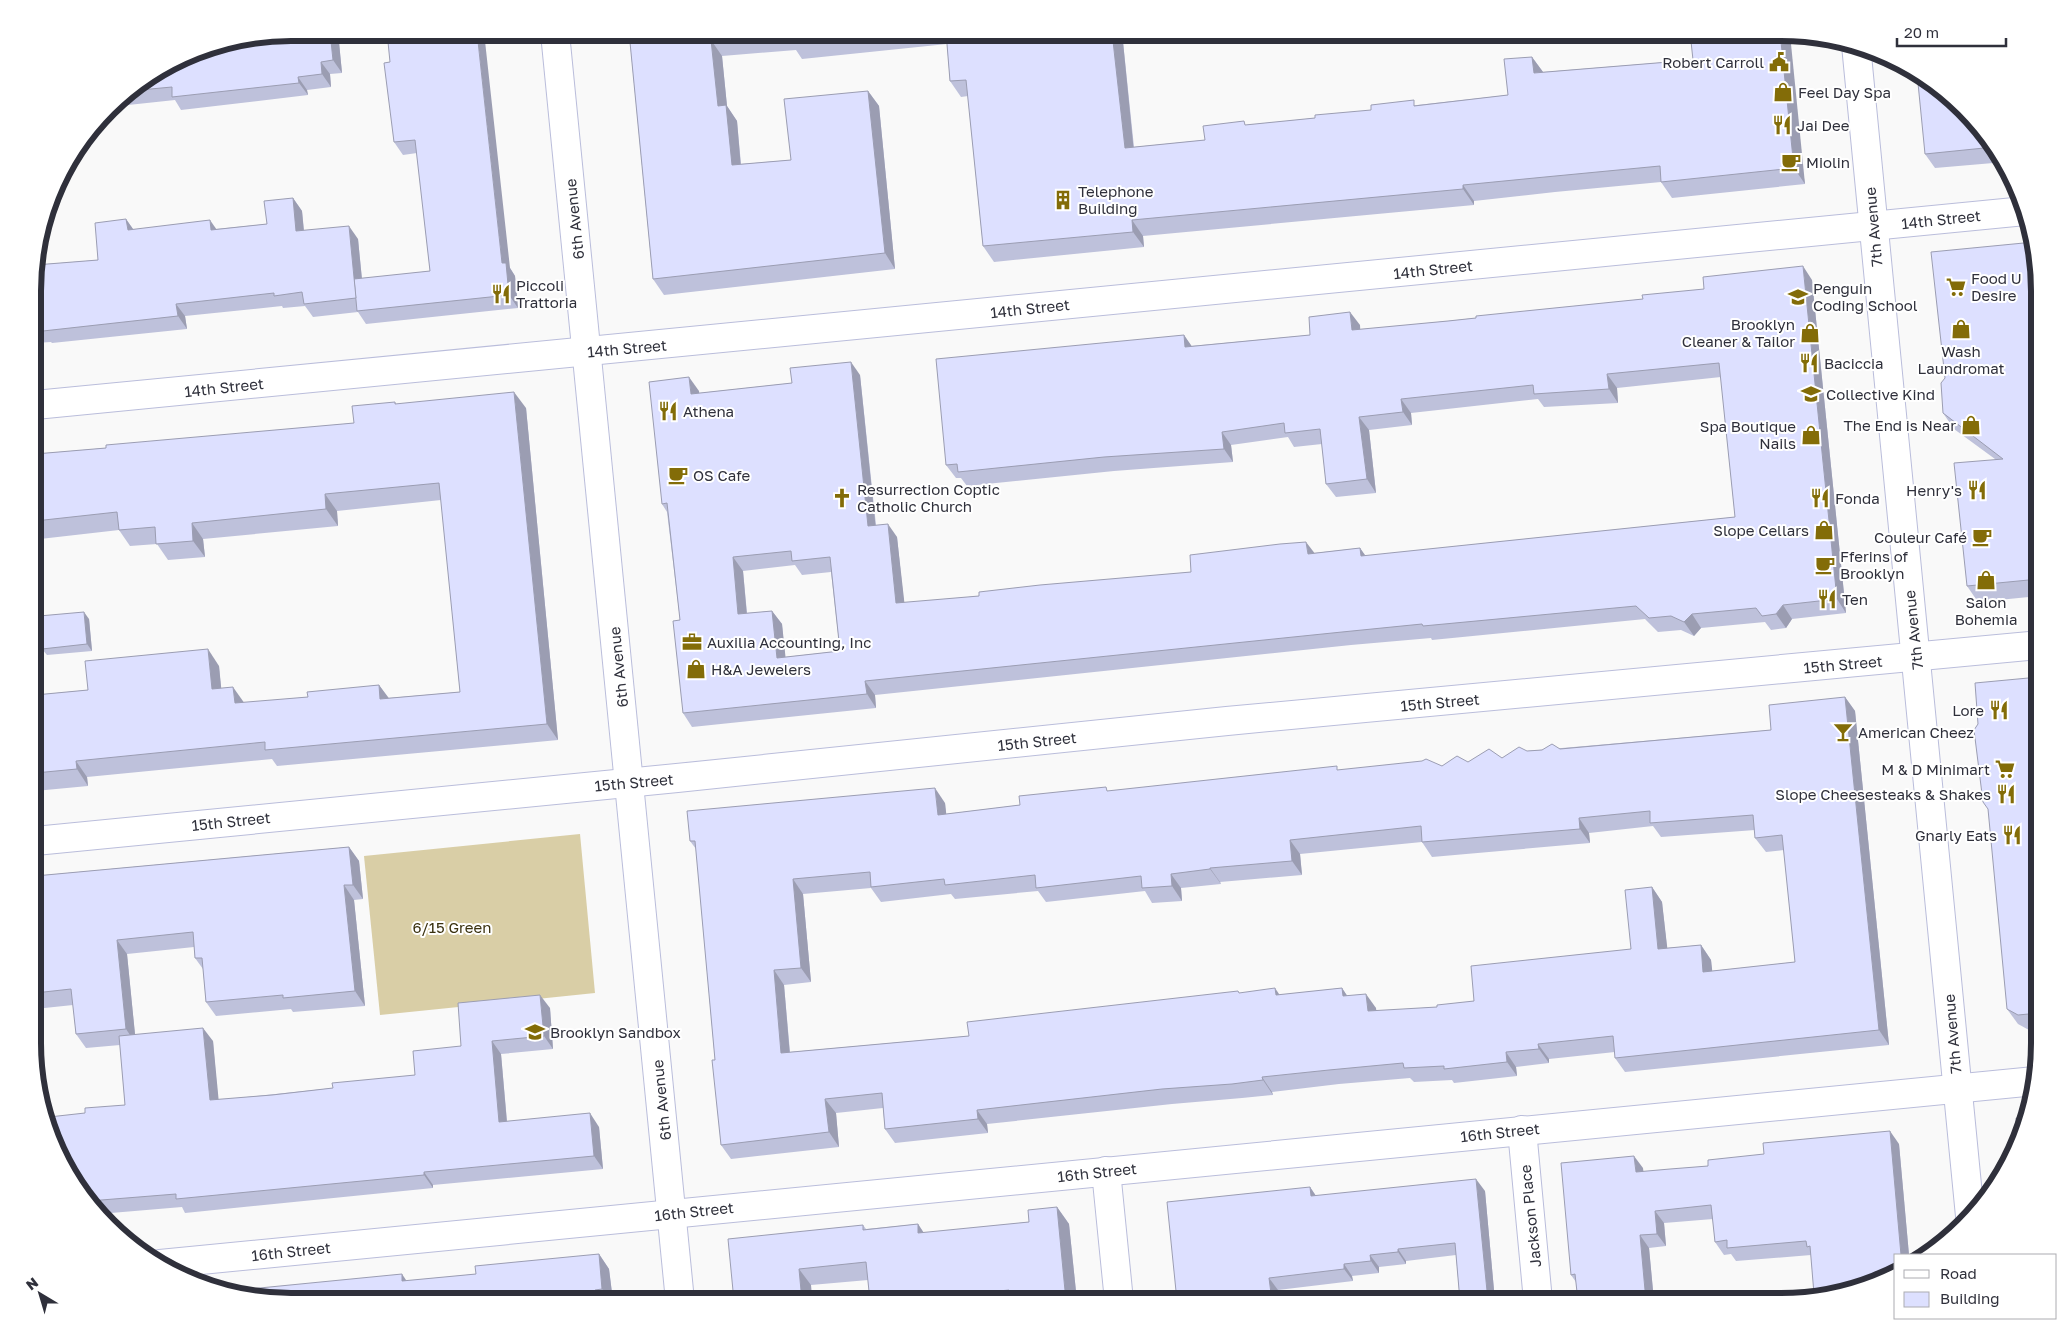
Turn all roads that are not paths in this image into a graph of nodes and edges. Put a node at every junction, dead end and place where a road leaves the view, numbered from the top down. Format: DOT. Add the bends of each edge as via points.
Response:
graph roads {
  1 [pos="556,41"];
  2 [pos="1857,54"];
  3 [pos="2017,212"];
  4 [pos="1873,226"];
  5 [pos="587,352"];
  6 [pos="41,404"];
  7 [pos="2031,646"];
  8 [pos="1915,657"];
  9 [pos="630,783"];
  10 [pos="41,840"];
  11 [pos="2028,1082"];
  12 [pos="1958,1088"];
  13 [pos="1522,1130"];
  14 [pos="1106,1171"];
  15 [pos="1969,1207"];
  16 [pos="672,1213"];
  17 [pos="173,1263"];
  18 [pos="679,1293"];
  19 [pos="1118,1293"];
  20 [pos="1537,1293"];
  1 -- 5 [label="street, 6th Avenue"];
  2 -- 4 [label="street, 7th Avenue"];
  3 -- 4 [label="street, 14th Street"];
  4 -- 5 [label="street, 14th Street"];
  4 -- 8 [label="street, 7th Avenue"];
  5 -- 6 [label="street, 14th Street"];
  5 -- 9 [label="street, 6th Avenue"];
  7 -- 8 [label="street, 15th Street"];
  8 -- 9 [label="street, 15th Street" via="1237,720"];
  8 -- 12 [label="street, 7th Avenue"];
  9 -- 10 [label="street, 15th Street"];
  9 -- 16 [label="street, 6th Avenue"];
  11 -- 12 [label="street, 16th Street"];
  12 -- 13 [label="street, 16th Street"];
  12 -- 15 [label="street, 7th Avenue"];
  13 -- 14 [label="street, 16th Street"];
  13 -- 20 [label="street, Jackson Place"];
  14 -- 16 [label="street, 16th Street"];
  14 -- 19 [label="street"];
  16 -- 17 [label="street, 16th Street"];
  16 -- 18 [label="street, 6th Avenue"];
}
